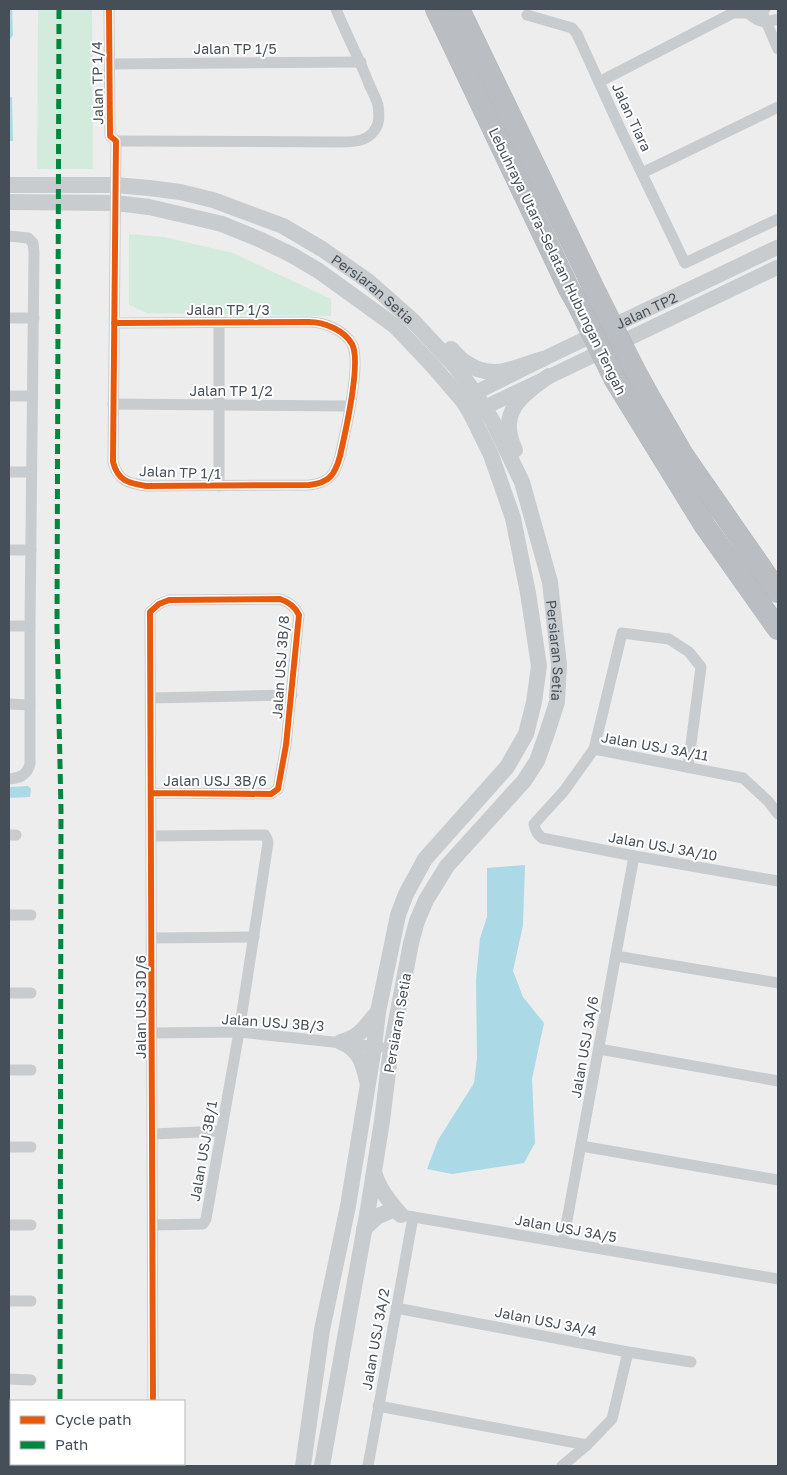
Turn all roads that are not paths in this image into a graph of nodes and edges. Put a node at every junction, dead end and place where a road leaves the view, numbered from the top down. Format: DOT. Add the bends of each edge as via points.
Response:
graph roads {
  1 [pos="109,9"];
  2 [pos="336,9"];
  3 [pos="436,9"];
  4 [pos="458,9"];
  5 [pos="763,9"];
  6 [pos="748,13"];
  7 [pos="527,15"];
  8 [pos="778,19"];
  9 [pos="766,22"];
  10 [pos="778,49"];
  11 [pos="361,62"];
  12 [pos="110,64"];
  13 [pos="599,82"];
  14 [pos="778,107"];
  15 [pos="116,141"];
  16 [pos="642,173"];
  17 [pos="9,185"];
  18 [pos="115,185"];
  19 [pos="9,202"];
  20 [pos="115,203"];
  21 [pos="778,219"];
  22 [pos="11,236"];
  23 [pos="778,247"];
  24 [pos="778,267"];
  25 [pos="368,281"];
  26 [pos="9,318"];
  27 [pos="34,318"];
  28 [pos="219,322"];
  29 [pos="114,323"];
  30 [pos="339,332"];
  31 [pos="543,359"];
  32 [pos="549,376"];
  33 [pos="9,396"];
  34 [pos="32,396"];
  35 [pos="113,404"];
  36 [pos="219,404"];
  37 [pos="473,404"];
  38 [pos="349,406"];
  39 [pos="9,472"];
  40 [pos="31,472"];
  41 [pos="219,486"];
  42 [pos="9,550"];
  43 [pos="31,550"];
  44 [pos="550,582"];
  45 [pos="778,592"];
  46 [pos="150,612"];
  47 [pos="9,626"];
  48 [pos="30,626"];
  49 [pos="778,629"];
  50 [pos="292,695"];
  51 [pos="151,698"];
  52 [pos="9,704"];
  53 [pos="30,705"];
  54 [pos="594,749"];
  55 [pos="688,767"];
  56 [pos="9,780"];
  57 [pos="278,789"];
  58 [pos="151,793"];
  59 [pos="778,814"];
  60 [pos="151,836"];
  61 [pos="542,838"];
  62 [pos="634,856"];
  63 [pos="778,882"];
  64 [pos="9,915"];
  65 [pos="31,915"];
  66 [pos="254,937"];
  67 [pos="152,938"];
  68 [pos="616,956"];
  69 [pos="778,983"];
  70 [pos="9,993"];
  71 [pos="31,993"];
  72 [pos="378,1012"];
  73 [pos="238,1032"];
  74 [pos="152,1034"];
  75 [pos="341,1042"];
  76 [pos="374,1046"];
  77 [pos="391,1048"];
  78 [pos="599,1049"];
  79 [pos="9,1070"];
  80 [pos="31,1070"];
  81 [pos="778,1081"];
  82 [pos="368,1083"];
  83 [pos="221,1131"];
  84 [pos="153,1134"];
  85 [pos="581,1146"];
  86 [pos="9,1147"];
  87 [pos="31,1147"];
  88 [pos="374,1172"];
  89 [pos="778,1180"];
  90 [pos="348,1206"];
  91 [pos="368,1209"];
  92 [pos="400,1214"];
  93 [pos="9,1225"];
  94 [pos="31,1225"];
  95 [pos="153,1225"];
  96 [pos="364,1229"];
  97 [pos="563,1242"];
  98 [pos="778,1279"];
  99 [pos="9,1301"];
  100 [pos="31,1301"];
  101 [pos="396,1308"];
  102 [pos="628,1352"];
  103 [pos="691,1362"];
  104 [pos="9,1379"];
  105 [pos="31,1380"];
  106 [pos="153,1400"];
  107 [pos="378,1406"];
  108 [pos="587,1445"];
  109 [pos="302,1466"];
  110 [pos="322,1466"];
  111 [pos="368,1466"];
  112 [pos="562,1466"];
  1 -- 12 [label="street, Jalan TP 1/4"];
  2 -- 11 [label="street, Jalan TP 1/4"];
  3 -- 49 [label="highway, Lebuhraya Utara–Selatan Hubungan Tengah, bridge" via="615,380 705,526"];
  4 -- 45 [label="highway, Lebuhraya Utara–Selatan Hubungan Tengah, bridge" via="634,369 683,455"];
  5 -- 6 [label="street"];
  5 -- 9 [label="street"];
  6 -- 9 [label="street" via="756,20"];
  6 -- 13 [label="street" via="733,13"];
  7 -- 13 [label="street, Jalan Tiara" via="572,28"];
  8 -- 9 [label="street"];
  9 -- 10 [label="street"];
  11 -- 12 [label="street, Jalan TP 1/5"];
  11 -- 15 [label="street, Jalan TP 1/4" via="379,117 377,127 363,140"];
  12 -- 15 [label="street, Jalan TP 1/4" via="110,136"];
  13 -- 16 [label="street, Jalan Tiara"];
  14 -- 16 [label="street"];
  15 -- 18 [label="street, Jalan TP 1/4"];
  16 -- 21 [label="street, Jalan Tiara" via="685,263"];
  17 -- 18 [label="main road, Persiaran Setia"];
  18 -- 20 [label="street, Jalan TP 1/4"];
  18 -- 25 [label="main road, Persiaran Setia" via="180,192 247,212 283,226"];
  19 -- 20 [label="main road, Persiaran Setia"];
  20 -- 29 [label="street, Jalan TP 1/1"];
  20 -- 37 [label="main road, Persiaran Setia" via="149,207 222,224 292,255 395,326"];
  22 -- 27 [label="street" via="28,238 33,243"];
  23 -- 31 [label="street, Jalan TP2"];
  24 -- 32 [label="street, Jalan TP2"];
  25 -- 31 [label="main road" via="390,293 465,362 480,371 499,373"];
  25 -- 37 [label="main road, Persiaran Setia" via="413,321 455,366"];
  26 -- 27 [label="street"];
  27 -- 34 [label="street"];
  28 -- 29 [label="street, Jalan TP 1/3"];
  28 -- 30 [label="street, Jalan TP 1/3" via="319,322"];
  28 -- 36 [label="street"];
  29 -- 35 [label="street, Jalan TP 1/1"];
  30 -- 38 [label="street, Jalan TP 1/1" via="351,343 356,361"];
  31 -- 37 [label="street, Jalan TP2"];
  32 -- 37 [label="street, Jalan TP2"];
  32 -- 44 [label="main road" via="516,402 509,421 509,439 537,509 547,547"];
  33 -- 34 [label="street"];
  34 -- 40 [label="street"];
  35 -- 36 [label="street, Jalan TP 1/2"];
  35 -- 41 [label="street, Jalan TP 1/1" via="113,462 122,479 146,486"];
  36 -- 38 [label="street, Jalan TP 1/2"];
  36 -- 41 [label="street"];
  37 -- 44 [label="main road, Persiaran Setia" via="492,420 522,482"];
  37 -- 72 [label="main road, Persiaran Setia" via="514,518 538,666 534,702 526,734 507,767 425,859 406,894 398,915"];
  38 -- 41 [label="street, Jalan TP 1/1" via="337,467 327,480 309,485"];
  39 -- 40 [label="street"];
  40 -- 43 [label="street"];
  42 -- 43 [label="street"];
  43 -- 48 [label="street"];
  44 -- 77 [label="main road, Persiaran Setia" via="559,665 557,702 548,733 524,781 447,866 426,900 411,943"];
  46 -- 50 [label="street, Jalan USJ 3B/8" via="169,600 280,599 287,602 297,609 299,615"];
  46 -- 51 [label="street, Jalan USJ 3D/6"];
  47 -- 48 [label="street"];
  48 -- 53 [label="street"];
  50 -- 51 [label="street"];
  50 -- 57 [label="street, Jalan USJ 3B/8"];
  51 -- 58 [label="street, Jalan USJ 3D/6"];
  52 -- 53 [label="street"];
  53 -- 56 [label="street" via="30,764 23,776"];
  54 -- 55 [label="street, Jalan USJ 3A/11"];
  54 -- 55 [label="street" via="622,632 670,640 689,652 701,667"];
  54 -- 61 [label="street, Jalan USJ 3A/11" via="564,791 534,824"];
  55 -- 59 [label="street, Jalan USJ 3A/11" via="743,778"];
  57 -- 58 [label="street, Jalan USJ 3B/6" via="271,794"];
  58 -- 60 [label="street, Jalan USJ 3D/6"];
  60 -- 66 [label="street, Jalan USJ 3B/1" via="265,836 268,843"];
  60 -- 67 [label="street, Jalan USJ 3D/6"];
  61 -- 62 [label="street, Jalan USJ 3A/10"];
  62 -- 63 [label="street, Jalan USJ 3A/10"];
  62 -- 68 [label="street, Jalan USJ 3A/6"];
  64 -- 65 [label="street"];
  66 -- 67 [label="street"];
  66 -- 73 [label="street, Jalan USJ 3B/1"];
  67 -- 74 [label="street, Jalan USJ 3D/6"];
  68 -- 69 [label="street"];
  68 -- 78 [label="street, Jalan USJ 3A/6"];
  70 -- 71 [label="street"];
  72 -- 75 [label="main road" via="360,1034"];
  72 -- 76 [label="main road, Persiaran Setia"];
  73 -- 74 [label="street, Jalan USJ 3B/3"];
  73 -- 75 [label="street, Jalan USJ 3B/3"];
  73 -- 83 [label="street, Jalan USJ 3B/1"];
  74 -- 84 [label="street, Jalan USJ 3D/6"];
  75 -- 76 [label="street, Jalan USJ 3B/3"];
  75 -- 82 [label="main road" via="356,1051"];
  76 -- 77 [label="street, Jalan USJ 3B/3"];
  76 -- 82 [label="main road, Persiaran Setia"];
  77 -- 88 [label="main road, Persiaran Setia"];
  78 -- 81 [label="street"];
  78 -- 85 [label="street, Jalan USJ 3A/6"];
  79 -- 80 [label="street"];
  82 -- 90 [label="main road, Persiaran Setia"];
  83 -- 84 [label="street"];
  83 -- 95 [label="street, Jalan USJ 3B/1" via="203,1224"];
  84 -- 95 [label="street, Jalan USJ 3D/6"];
  85 -- 89 [label="street"];
  85 -- 97 [label="street, Jalan USJ 3A/6"];
  86 -- 87 [label="street"];
  88 -- 91 [label="main road, Persiaran Setia"];
  88 -- 92 [label="main road" via="378,1185"];
  90 -- 91 [label="street, Jalan USJ 3A/5"];
  90 -- 109 [label="main road, Persiaran Setia" via="322,1330"];
  91 -- 92 [label="street, Jalan USJ 3A/5"];
  91 -- 96 [label="main road, Persiaran Setia"];
  92 -- 96 [label="main road" via="378,1216"];
  92 -- 97 [label="street, Jalan USJ 3A/5"];
  92 -- 101 [label="street, Jalan USJ 3A/2"];
  93 -- 94 [label="street"];
  95 -- 106 [label="street, Jalan USJ 3D/6"];
  96 -- 110 [label="main road, Persiaran Setia"];
  97 -- 98 [label="street, Jalan USJ 3A/5"];
  99 -- 100 [label="street"];
  101 -- 102 [label="street, Jalan USJ 3A/4"];
  101 -- 107 [label="street, Jalan USJ 3A/2"];
  102 -- 103 [label="street, Jalan USJ 3A/4"];
  102 -- 108 [label="street" via="612,1418"];
  104 -- 105 [label="street"];
  107 -- 108 [label="street"];
  107 -- 111 [label="street, Jalan USJ 3A/2"];
  108 -- 112 [label="street"];
}
